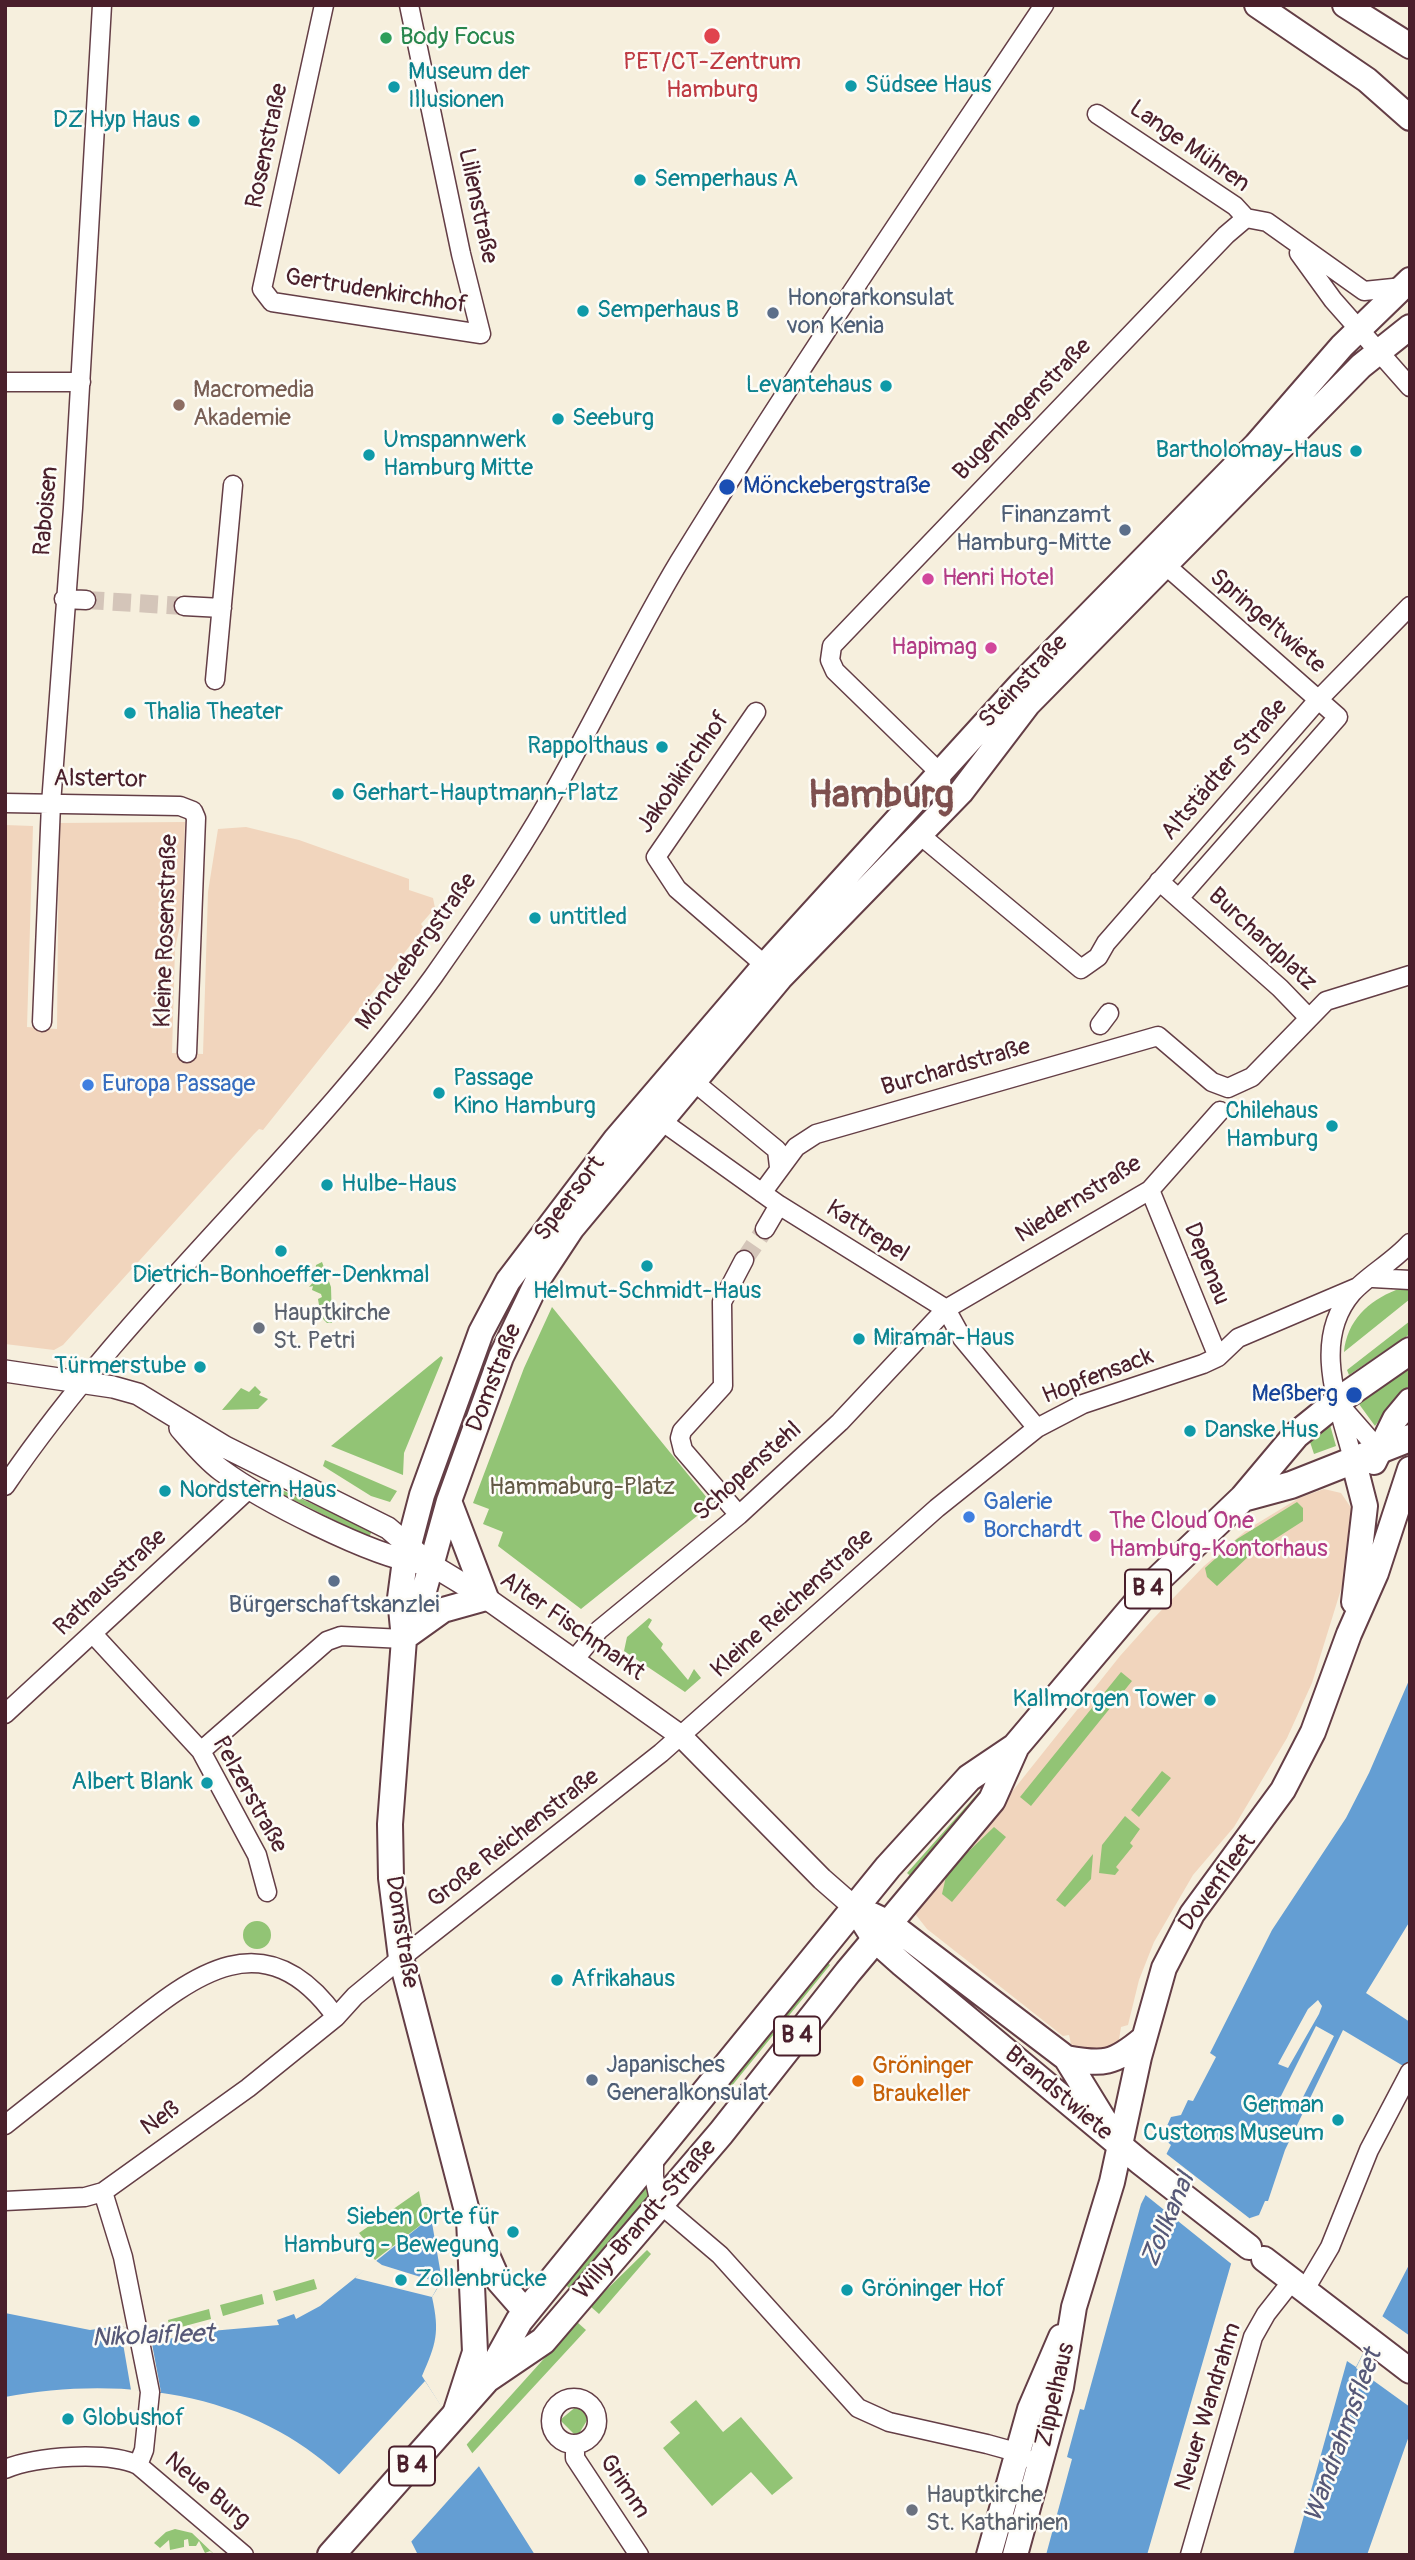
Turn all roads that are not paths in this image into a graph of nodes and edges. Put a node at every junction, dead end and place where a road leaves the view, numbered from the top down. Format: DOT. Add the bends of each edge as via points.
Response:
graph roads {
  1 [pos="102,5"];
  2 [pos="324,5"];
  3 [pos="409,5"];
  4 [pos="1044,5"];
  5 [pos="1257,5"];
  6 [pos="1345,5"];
  7 [pos="1410,46"];
  8 [pos="1097,114"];
  9 [pos="1410,118"];
  10 [pos="1246,218"];
  11 [pos="1289,239"];
  12 [pos="1406,283"];
  13 [pos="265,297"];
  14 [pos="1361,328"];
  15 [pos="481,334"];
  16 [pos="1407,336"];
  17 [pos="1379,350"];
  18 [pos="5,382"];
  19 [pos="81,382"];
  20 [pos="1410,387"];
  21 [pos="233,485"];
  22 [pos="1171,570"];
  23 [pos="64,599"];
  24 [pos="86,600"];
  25 [pos="184,606"];
  26 [pos="1410,606"];
  27 [pos="222,608"];
  28 [pos="215,680"];
  29 [pos="1318,700"];
  30 [pos="756,712"];
  31 [pos="1338,717"];
  32 [pos="941,774"];
  33 [pos="5,803"];
  34 [pos="51,804"];
  35 [pos="193,810"];
  36 [pos="942,812"];
  37 [pos="920,835"];
  38 [pos="1165,875"];
  39 [pos="1180,897"];
  40 [pos="772,972"];
  41 [pos="1410,975"];
  42 [pos="1309,1017"];
  43 [pos="42,1022"];
  44 [pos="1158,1036"];
  45 [pos="187,1053"];
  46 [pos="693,1081"];
  47 [pos="650,1097"];
  48 [pos="1220,1111"];
  49 [pos="660,1120"];
  50 [pos="779,1167"];
  51 [pos="1150,1190"];
  52 [pos="762,1193"];
  53 [pos="779,1205"];
  54 [pos="765,1228"];
  55 [pos="1410,1243"];
  56 [pos="744,1260"];
  57 [pos="538,1278"];
  58 [pos="1410,1280"];
  59 [pos="1365,1282"];
  60 [pos="495,1305"];
  61 [pos="946,1309"];
  62 [pos="1410,1351"];
  63 [pos="1218,1357"];
  64 [pos="5,1371"];
  65 [pos="80,1383"];
  66 [pos="1338,1401"];
  67 [pos="1410,1401"];
  68 [pos="170,1416"];
  69 [pos="1037,1428"];
  70 [pos="1410,1438"];
  71 [pos="1379,1450"];
  72 [pos="1353,1459"];
  73 [pos="1410,1469"];
  74 [pos="5,1486"];
  75 [pos="250,1488"];
  76 [pos="1363,1493"];
  77 [pos="1243,1498"];
  78 [pos="449,1501"];
  79 [pos="937,1508"];
  80 [pos="739,1515"];
  81 [pos="406,1552"];
  82 [pos="430,1564"];
  83 [pos="486,1598"];
  84 [pos="93,1634"];
  85 [pos="1349,1634"];
  86 [pos="404,1639"];
  87 [pos="573,1661"];
  88 [pos="5,1714"];
  89 [pos="681,1736"];
  90 [pos="1016,1746"];
  91 [pos="201,1751"];
  92 [pos="267,1892"];
  93 [pos="854,1907"];
  94 [pos="882,1932"];
  95 [pos="401,1958"];
  96 [pos="336,2017"];
  97 [pos="1143,2039"];
  98 [pos="1066,2058"];
  99 [pos="1410,2072"];
  100 [pos="248,2088"];
  101 [pos="5,2124"];
  102 [pos="1121,2146"];
  103 [pos="654,2154"];
  104 [pos="103,2192"];
  105 [pos="5,2201"];
  106 [pos="660,2204"];
  107 [pos="469,2219"];
  108 [pos="1298,2286"];
  109 [pos="1074,2307"];
  110 [pos="526,2312"];
  111 [pos="1410,2371"];
  112 [pos="487,2379"];
  113 [pos="452,2422"];
  114 [pos="575,2444"];
  115 [pos="1016,2452"];
  116 [pos="138,2465"];
  117 [pos="5,2469"];
  118 [pos="1035,2483"];
  119 [pos="244,2555"];
  120 [pos="331,2555"];
  121 [pos="639,2555"];
  122 [pos="989,2555"];
  123 [pos="1015,2555"];
  124 [pos="1190,2555"];
  1 -- 19 [label="street, Raboisen"];
  2 -- 13 [label="street, Rosenstraße" via="262,289"];
  3 -- 15 [label="street, Lilienstraße"];
  4 -- 65 [label="street, Mönckebergstraße" via="678,565 548,803 465,932 338,1096"];
  5 -- 9 [label="main road" via="1367,80"];
  6 -- 7 [label="main road"];
  8 -- 10 [label="street, Lange Mühren" via="1235,206"];
  10 -- 11 [label="street, Lange Mühren" via="1267,222"];
  10 -- 32 [label="street, Bugenhagenstraße" via="838,638 830,656 835,671"];
  11 -- 12 [label="street, Lange Mühren" via="1364,291"];
  11 -- 14 [label="street, Lange Mühren"];
  12 -- 14 [label="main road, Steinstraße"];
  13 -- 15 [label="street, Gertrudenkirchhof" via="272,302"];
  14 -- 17 [label="street, Lange Mühren"];
  14 -- 32 [label="main road, Steinstraße" via="1256,444 1020,685"];
  16 -- 17 [label="main road, Steinstraße"];
  17 -- 20 [label="street, Lange Mühren"];
  17 -- 22 [label="main road, Steinstraße"];
  18 -- 19 [label="street"];
  19 -- 23 [label="street, Raboisen"];
  21 -- 27 [label="street"];
  22 -- 29 [label="street, Springeltwiete"];
  22 -- 36 [label="main road, Steinstraße" via="1028,704"];
  23 -- 24 [label="street"];
  23 -- 34 [label="street, Raboisen"];
  25 -- 27 [label="street"];
  26 -- 29 [label="street, Altstädter Straße"];
  27 -- 28 [label="street"];
  29 -- 31 [label="street, Springeltwiete"];
  29 -- 38 [label="street, Altstädter Straße"];
  30 -- 40 [label="street, Jakobikirchhof" via="656,857 677,889"];
  31 -- 39 [label="street, Altstädter Straße"];
  32 -- 36 [label="street"];
  32 -- 40 [label="main road, Steinstraße"];
  33 -- 34 [label="street, Alstertor"];
  34 -- 35 [label="street, Alstertor"];
  34 -- 43 [label="street, Raboisen"];
  35 -- 45 [label="street, Kleine Rosenstraße"];
  36 -- 37 [label="main road, Steinstraße"];
  37 -- 38 [label="street, Altstädter Straße" via="1081,969 1098,957"];
  37 -- 40 [label="main road, Steinstraße"];
  38 -- 39 [label="street, Burchardplatz"];
  39 -- 42 [label="street, Burchardplatz"];
  40 -- 46 [label="main road, Steinstraße"];
  40 -- 47 [label="main road, Steinstraße"];
  41 -- 42 [label="street" via="1326,1002"];
  42 -- 44 [label="street, Burchardplatz" via="1252,1077 1228,1088 1212,1082"];
  44 -- 50 [label="street, Burchardstraße" via="816,1134 796,1147"];
  46 -- 47 [label="main road"];
  46 -- 49 [label="main road, Steinstraße"];
  46 -- 50 [label="street" via="777,1150"];
  47 -- 49 [label="main road"];
  47 -- 60 [label="main road, Speersort" via="508,1281"];
  48 -- 51 [label="street, Niedernstraße"];
  49 -- 52 [label="street, Kattrepel"];
  49 -- 57 [label="main road, Speersort" via="572,1228"];
  50 -- 52 [label="street"];
  51 -- 61 [label="street, Niedernstraße"];
  51 -- 63 [label="street, Depenau"];
  52 -- 53 [label="street, Kattrepel"];
  53 -- 54 [label="street"];
  53 -- 61 [label="street, Kattrepel"];
  55 -- 59 [label="street"];
  56 -- 80 [label="street" via="722,1302 723,1386 680,1438 683,1450"];
  57 -- 78 [label="main road, Domstraße" via="501,1357"];
  58 -- 59 [label="street"];
  59 -- 63 [label="street" via="1238,1338"];
  59 -- 66 [label="street" via="1337,1320 1330,1347"];
  60 -- 81 [label="main road, Domstraße" via="473,1352"];
  61 -- 69 [label="street" via="962,1338"];
  61 -- 80 [label="street, Schopenstehl" via="840,1422"];
  62 -- 66 [label="main road, Willy-Brandt-Straße / B 4"];
  63 -- 69 [label="street, Hopfensack" via="1083,1404"];
  64 -- 65 [label="street"];
  65 -- 68 [label="street" via="138,1394"];
  65 -- 74 [label="street, Mönckebergstraße"];
  66 -- 71 [label="street"];
  66 -- 72 [label="street"];
  66 -- 77 [label="main road, Willy-Brandt-Straße / B 4" via="1296,1435"];
  67 -- 71 [label="main road"];
  68 -- 75 [label="street" via="212,1462"];
  68 -- 81 [label="street" via="262,1467 352,1508"];
  69 -- 79 [label="street, Hopfensack"];
  70 -- 71 [label="main road, Willy-Brandt-Straße / B 4"];
  71 -- 72 [label="main road, Willy-Brandt-Straße / B 4"];
  71 -- 76 [label="main road, Dovenfleet"];
  72 -- 76 [label="main road, Dovenfleet"];
  72 -- 77 [label="main road, Willy-Brandt-Straße / B 4" via="1291,1485"];
  73 -- 85 [label="main road, Dovenfleet" via="1376,1573"];
  75 -- 81 [label="street" via="369,1548"];
  75 -- 84 [label="street, Rathausstraße"];
  76 -- 85 [label="main road, Dovenfleet" via="1364,1531"];
  77 -- 90 [label="main road, Willy-Brandt-Straße / B 4" via="1153,1584"];
  78 -- 82 [label="main road, Domstraße"];
  78 -- 83 [label="main road"];
  79 -- 89 [label="street, Kleine Reichenstraße"];
  80 -- 87 [label="street, Schopenstehl" via="599,1630"];
  81 -- 82 [label="street, Alter Fischmarkt"];
  81 -- 86 [label="main road, Domstraße" via="400,1598"];
  82 -- 83 [label="street, Alter Fischmarkt"];
  82 -- 86 [label="main road, Domstraße" via="416,1616"];
  83 -- 86 [label="main road" via="443,1610"];
  83 -- 87 [label="street, Alter Fischmarkt"];
  84 -- 88 [label="street, Rathausstraße"];
  84 -- 91 [label="street, Pelzerstraße"];
  85 -- 97 [label="main road, Dovenfleet" via="1313,1732 1288,1780 1172,1949"];
  86 -- 91 [label="street" via="341,1636 327,1641"];
  86 -- 95 [label="main road, Domstraße" via="390,1824"];
  87 -- 89 [label="street, Alter Fischmarkt"];
  89 -- 93 [label="street, Brandstwiete"];
  89 -- 95 [label="street, Große Reichenstraße"];
  90 -- 93 [label="main road, Willy-Brandt-Straße / B 4" via="969,1779"];
  90 -- 94 [label="main road, Willy-Brandt-Straße / B 4" via="992,1800"];
  91 -- 92 [label="street, Pelzerstraße" via="257,1855"];
  93 -- 94 [label="main road, Brandstwiete"];
  93 -- 103 [label="main road, Willy-Brandt-Straße / B 4"];
  94 -- 98 [label="main road, Brandstwiete"];
  94 -- 102 [label="main road, Brandstwiete"];
  94 -- 106 [label="main road, Willy-Brandt-Straße / B 4"];
  95 -- 96 [label="street, Große Reichenstraße"];
  95 -- 107 [label="main road, Domstraße"];
  96 -- 100 [label="street, Große Reichenstraße"];
  96 -- 101 [label="street" via="293,1977 251,1963 226,1965 166,1997"];
  97 -- 98 [label="main road" via="1104,2063"];
  97 -- 102 [label="main road, Dovenfleet"];
  98 -- 102 [label="main road, Brandstwiete"];
  99 -- 108 [label="street, Neuer Wandrahm" via="1369,2150 1330,2247"];
  100 -- 104 [label="street, Neß"];
  102 -- 108 [label="main road"];
  102 -- 109 [label="main road, Zippelhaus"];
  103 -- 106 [label="street"];
  103 -- 110 [label="main road, Willy-Brandt-Straße / B 4"];
  104 -- 105 [label="street"];
  104 -- 116 [label="street" via="123,2257 150,2392 148,2428"];
  106 -- 112 [label="main road, Willy-Brandt-Straße / B 4" via="543,2341"];
  106 -- 115 [label="street" via="720,2255 858,2407 889,2422"];
  107 -- 110 [label="main road, Domstraße" via="498,2280"];
  107 -- 113 [label="main road, Domstraße" via="475,2353"];
  108 -- 111 [label="main road"];
  108 -- 124 [label="street, Neuer Wandrahm" via="1261,2322 1253,2337"];
  109 -- 115 [label="main road, Zippelhaus"];
  109 -- 118 [label="main road, Zippelhaus" via="1061,2387"];
  110 -- 112 [label="main road, Willy-Brandt-Straße / B 4"];
  112 -- 113 [label="main road, Willy-Brandt-Straße / B 4"];
  113 -- 120 [label="main road, Willy-Brandt-Straße / B 4"];
  114 -- 121 [label="street, Grimm" via="575,2458"];
  115 -- 118 [label="street" via="1030,2465"];
  115 -- 122 [label="main road, Zippelhaus"];
  116 -- 117 [label="street" via="124,2459 71,2458"];
  116 -- 119 [label="street, Neue Burg"];
  118 -- 123 [label="main road, Zippelhaus"];
}
